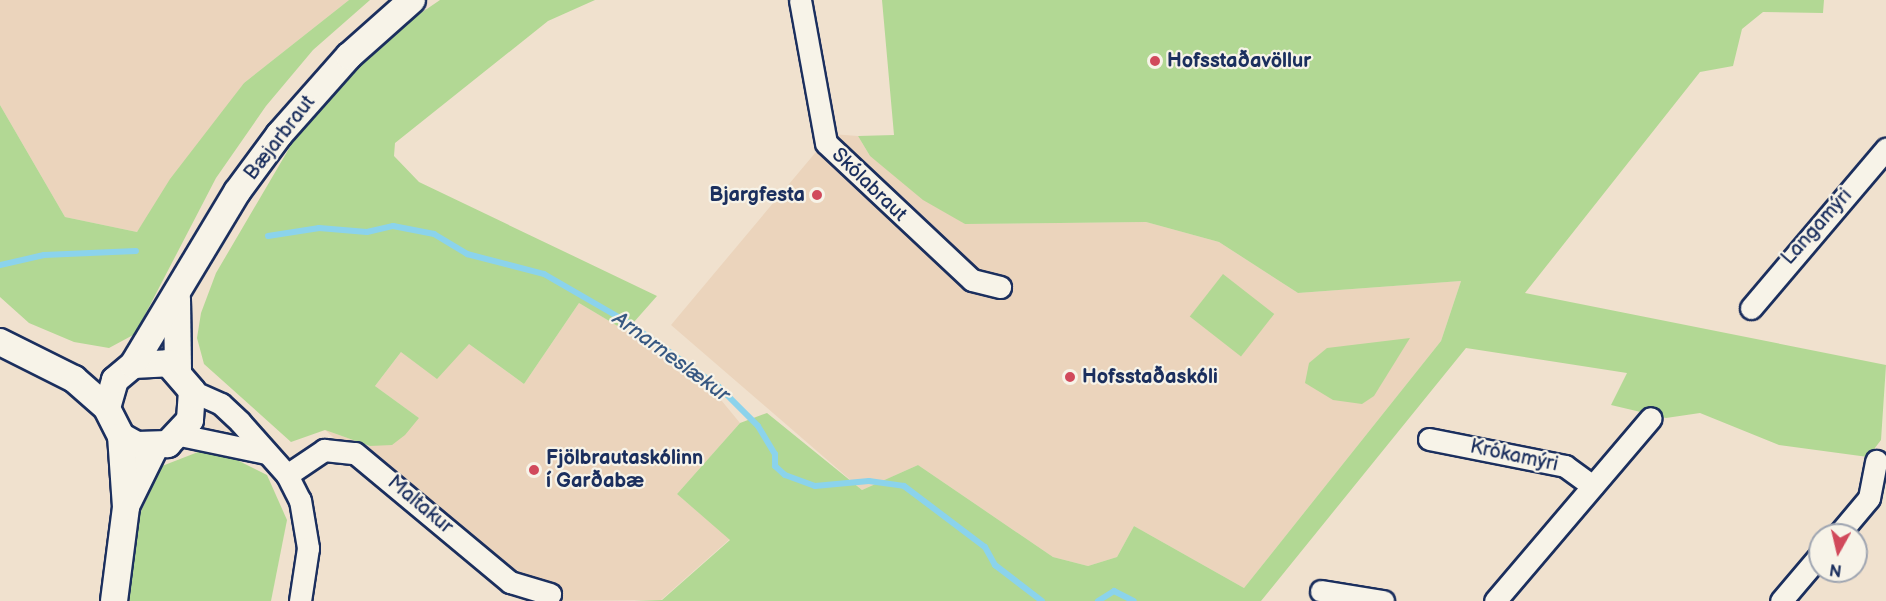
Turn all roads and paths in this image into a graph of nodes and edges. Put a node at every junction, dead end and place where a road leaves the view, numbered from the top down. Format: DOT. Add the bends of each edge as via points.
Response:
graph roads {
  1 [pos="412,0"];
  2 [pos="800,0"];
  3 [pos="1886,149"];
  4 [pos="1000,287"];
  5 [pos="177,299"];
  6 [pos="1751,308"];
  7 [pos="0,342"];
  8 [pos="178,370"];
  9 [pos="124,373"];
  10 [pos="74,379"];
  11 [pos="192,392"];
  12 [pos="107,408"];
  13 [pos="1651,418"];
  14 [pos="180,435"];
  15 [pos="121,436"];
  16 [pos="1429,439"];
  17 [pos="155,447"];
  18 [pos="269,454"];
  19 [pos="1876,461"];
  20 [pos="287,475"];
  21 [pos="1593,486"];
  22 [pos="126,507"];
  23 [pos="1848,523"];
  24 [pos="1808,569"];
  25 [pos="1321,591"];
  26 [pos="550,594"];
  27 [pos="114,601"];
  28 [pos="300,601"];
  29 [pos="1383,601"];
  30 [pos="1495,601"];
  31 [pos="1781,601"];
  1 -- 5 [label="street, Bæjarbraut" via="350,56 279,135 237,192"];
  2 -- 4 [label="street, Skólabraut" via="826,143 972,280"];
  3 -- 6 [label="street, Langamýri"];
  5 -- 8 [label="street"];
  5 -- 9 [label="street, Bæjarbraut"];
  7 -- 10 [label="street"];
  8 -- 9 [label="street" via="148,361"];
  8 -- 11 [label="street"];
  9 -- 10 [label="street"];
  9 -- 12 [label="street, Bæjarbraut"];
  10 -- 12 [label="street"];
  11 -- 14 [label="street" via="190,420"];
  11 -- 18 [label="street" via="221,404"];
  12 -- 15 [label="street"];
  13 -- 21 [label="street"];
  14 -- 17 [label="street"];
  14 -- 18 [label="street"];
  15 -- 17 [label="street"];
  15 -- 22 [label="street"];
  16 -- 21 [label="street, Krókamýri" via="1565,466"];
  17 -- 22 [label="street"];
  18 -- 20 [label="street"];
  19 -- 23 [label="street" via="1869,498"];
  20 -- 26 [label="street, Maltakur" via="324,450 355,453 510,582"];
  20 -- 28 [label="street" via="308,528"];
  21 -- 30 [label="street"];
  22 -- 27 [label="street"];
  24 -- 31 [label="street"];
  25 -- 29 [label="street"];
}
